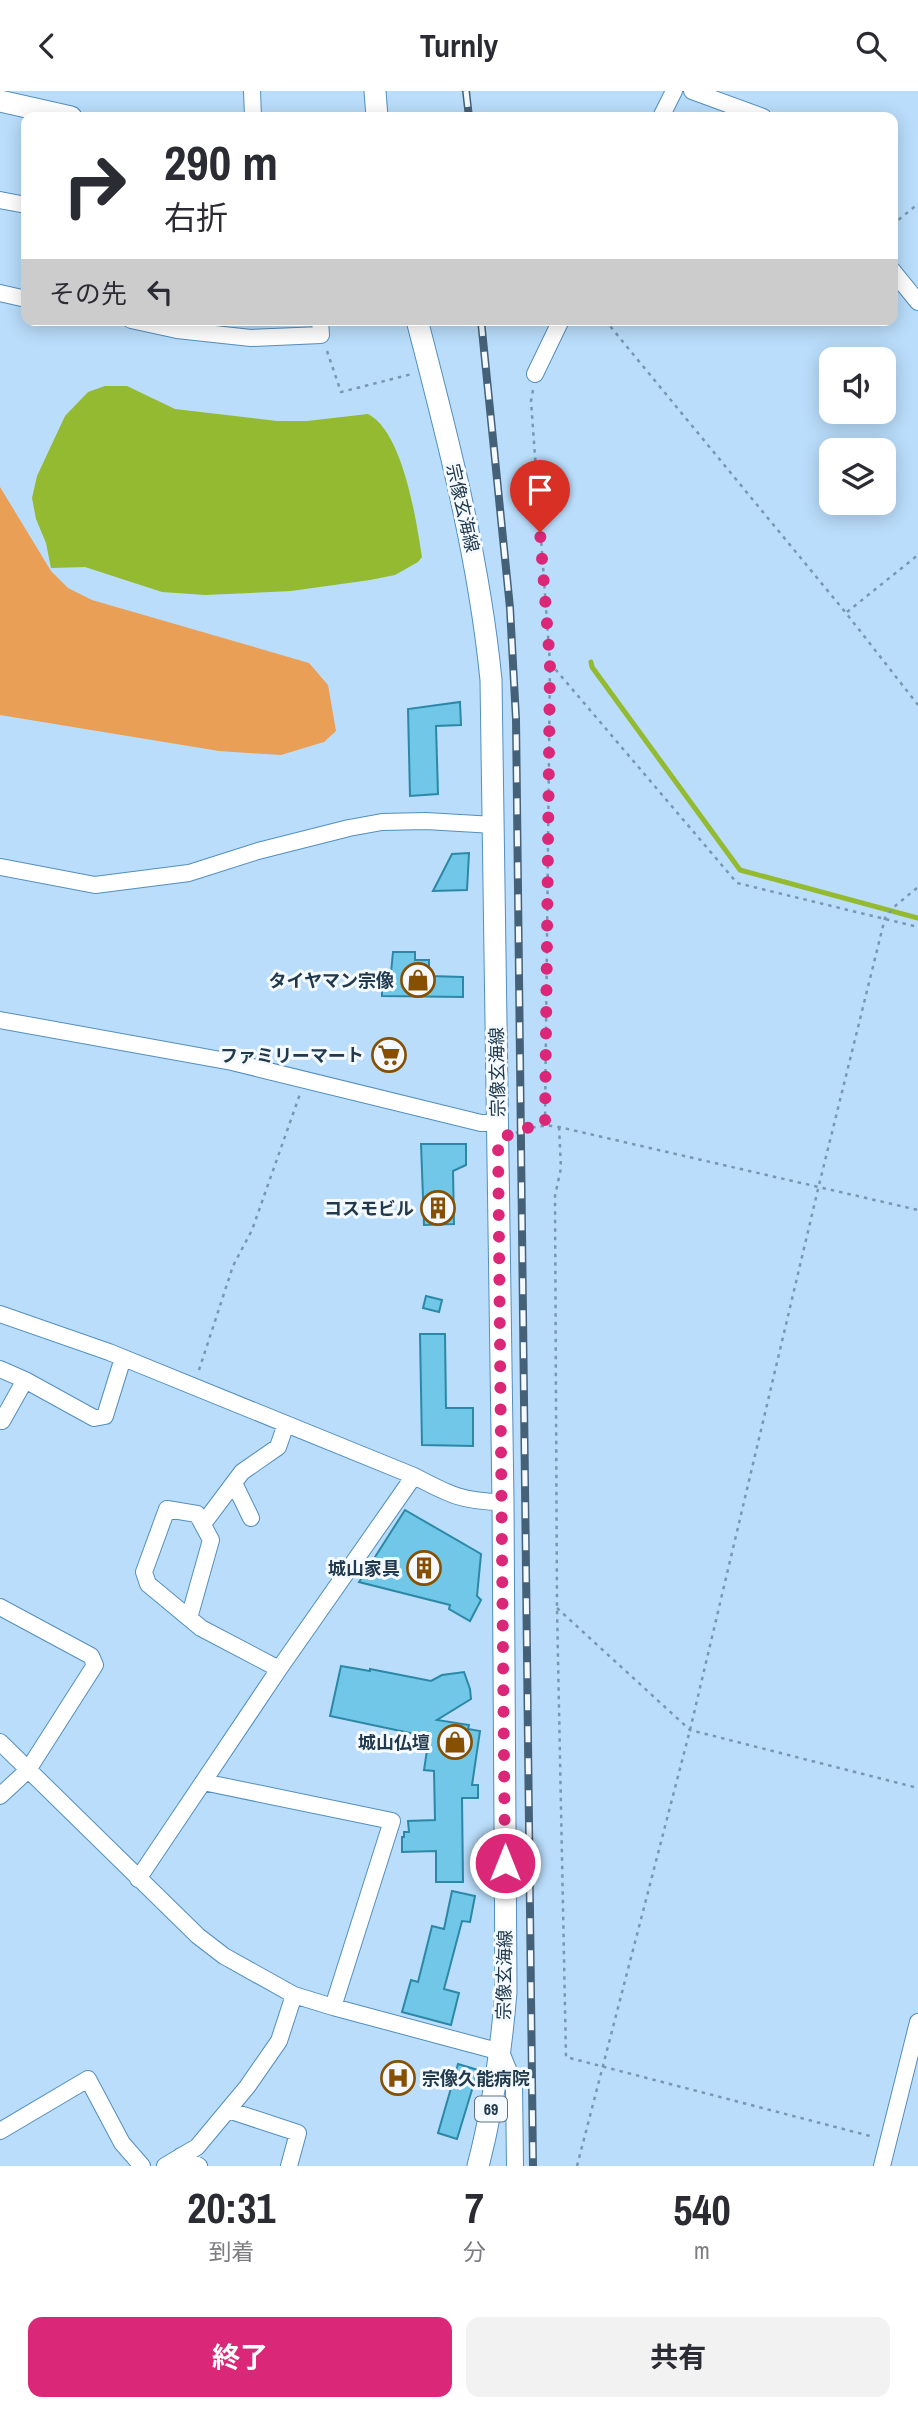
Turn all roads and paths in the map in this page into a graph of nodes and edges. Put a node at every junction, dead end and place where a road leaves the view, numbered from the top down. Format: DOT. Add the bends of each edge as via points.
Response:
graph roads {
  1 [pos="252,91"];
  2 [pos="375,91"];
  3 [pos="674,91"];
  4 [pos="692,91"];
  5 [pos="0,101"];
  6 [pos="49,112"];
  7 [pos="253,112"];
  8 [pos="377,112"];
  9 [pos="664,112"];
  10 [pos="749,112"];
  11 [pos="0,200"];
  12 [pos="21,204"];
  13 [pos="918,204"];
  14 [pos="898,220"];
  15 [pos="898,277"];
  16 [pos="0,293"];
  17 [pos="21,298"];
  18 [pos="918,302"];
  19 [pos="159,326"];
  20 [pos="419,326"];
  21 [pos="558,326"];
  22 [pos="610,326"];
  23 [pos="321,328"];
  24 [pos="430,370"];
  25 [pos="535,374"];
  26 [pos="918,555"];
  27 [pos="846,613"];
  28 [pos="550,663"];
  29 [pos="918,705"];
  30 [pos="494,825"];
  31 [pos="1,867"];
  32 [pos="918,887"];
  33 [pos="885,918"];
  34 [pos="918,927"];
  35 [pos="0,1020"];
  36 [pos="305,1080"];
  37 [pos="545,1124"];
  38 [pos="559,1127"];
  39 [pos="498,1131"];
  40 [pos="819,1185"];
  41 [pos="918,1210"];
  42 [pos="0,1314"];
  43 [pos="123,1358"];
  44 [pos="0,1369"];
  45 [pos="25,1380"];
  46 [pos="194,1387"];
  47 [pos="2,1421"];
  48 [pos="286,1424"];
  49 [pos="414,1476"];
  50 [pos="234,1483"];
  51 [pos="503,1501"];
  52 [pos="251,1518"];
  53 [pos="203,1524"];
  54 [pos="0,1608"];
  55 [pos="558,1608"];
  56 [pos="189,1618"];
  57 [pos="279,1669"];
  58 [pos="690,1730"];
  59 [pos="0,1742"];
  60 [pos="28,1770"];
  61 [pos="203,1782"];
  62 [pos="918,1788"];
  63 [pos="0,1796"];
  64 [pos="138,1879"];
  65 [pos="294,1995"];
  66 [pos="333,2007"];
  67 [pos="918,2022"];
  68 [pos="501,2052"];
  69 [pos="602,2066"];
  70 [pos="228,2110"];
  71 [pos="0,2131"];
  72 [pos="889,2141"];
  73 [pos="181,2156"];
  74 [pos="142,2166"];
  75 [pos="165,2166"];
  76 [pos="199,2166"];
  77 [pos="289,2166"];
  78 [pos="478,2166"];
  79 [pos="515,2166"];
  80 [pos="577,2166"];
  81 [pos="883,2166"];
  1 -- 7 [label="street"];
  2 -- 8 [label="main road"];
  3 -- 9 [label="street"];
  4 -- 10 [label="street"];
  5 -- 6 [label="main road"];
  11 -- 12 [label="street"];
  13 -- 14 [label="path"];
  15 -- 18 [label="street"];
  16 -- 17 [label="street"];
  19 -- 23 [label="street" via="251,338"];
  20 -- 24 [label="main road, 宗像玄海線 / 69"];
  21 -- 25 [label="street"];
  22 -- 27 [label="path"];
  23 -- 24 [label="path" via="341,392"];
  24 -- 30 [label="main road, 宗像玄海線 / 69" via="485,616"];
  25 -- 28 [label="path" via="531,401"];
  26 -- 27 [label="path"];
  27 -- 29 [label="path"];
  28 -- 33 [label="path" via="737,883"];
  28 -- 37 [label="path"];
  30 -- 31 [label="street" via="382,822 258,851 189,873 95,885"];
  30 -- 39 [label="main road, 宗像玄海線 / 69"];
  32 -- 33 [label="path"];
  33 -- 34 [label="path"];
  33 -- 40 [label="path"];
  35 -- 36 [label="street" via="232,1062"];
  36 -- 39 [label="street"];
  36 -- 46 [label="path" via="252,1230 233,1266"];
  37 -- 38 [label="path"];
  37 -- 39 [label="path"];
  38 -- 40 [label="path"];
  38 -- 55 [label="path" via="561,1168 555,1196"];
  39 -- 51 [label="main road, 宗像玄海線 / 69"];
  40 -- 41 [label="path"];
  40 -- 58 [label="path"];
  42 -- 43 [label="street"];
  43 -- 45 [label="street" via="106,1416 94,1417"];
  43 -- 46 [label="street"];
  44 -- 45 [label="street"];
  45 -- 47 [label="street"];
  46 -- 48 [label="street"];
  48 -- 49 [label="street"];
  48 -- 50 [label="street" via="278,1447"];
  49 -- 51 [label="street" via="455,1497"];
  49 -- 57 [label="street"];
  50 -- 52 [label="street"];
  50 -- 53 [label="street"];
  51 -- 68 [label="main road, 宗像玄海線 / 69" via="506,1992"];
  53 -- 56 [label="street" via="211,1540"];
  53 -- 56 [label="street" via="197,1514 167,1509 144,1572 148,1584"];
  54 -- 60 [label="street" via="91,1656 95,1665"];
  55 -- 58 [label="path"];
  55 -- 69 [label="path" via="564,2051 566,2057"];
  56 -- 57 [label="street"];
  57 -- 61 [label="street"];
  58 -- 62 [label="path"];
  58 -- 69 [label="path"];
  59 -- 60 [label="street"];
  60 -- 63 [label="street"];
  60 -- 64 [label="street"];
  61 -- 64 [label="street"];
  61 -- 66 [label="street" via="392,1821"];
  64 -- 65 [label="street" via="224,1956"];
  65 -- 66 [label="street"];
  65 -- 70 [label="street" via="279,2041"];
  66 -- 68 [label="street"];
  67 -- 72 [label="street"];
  68 -- 78 [label="main road, 宗像玄海線 / 69"];
  68 -- 79 [label="street" via="514,2084"];
  69 -- 72 [label="path"];
  69 -- 80 [label="path"];
  70 -- 73 [label="street" via="197,2147"];
  70 -- 77 [label="street" via="298,2133"];
  71 -- 74 [label="street" via="88,2078 122,2143"];
  72 -- 81 [label="street"];
  73 -- 75 [label="street"];
  73 -- 76 [label="street"];
}
